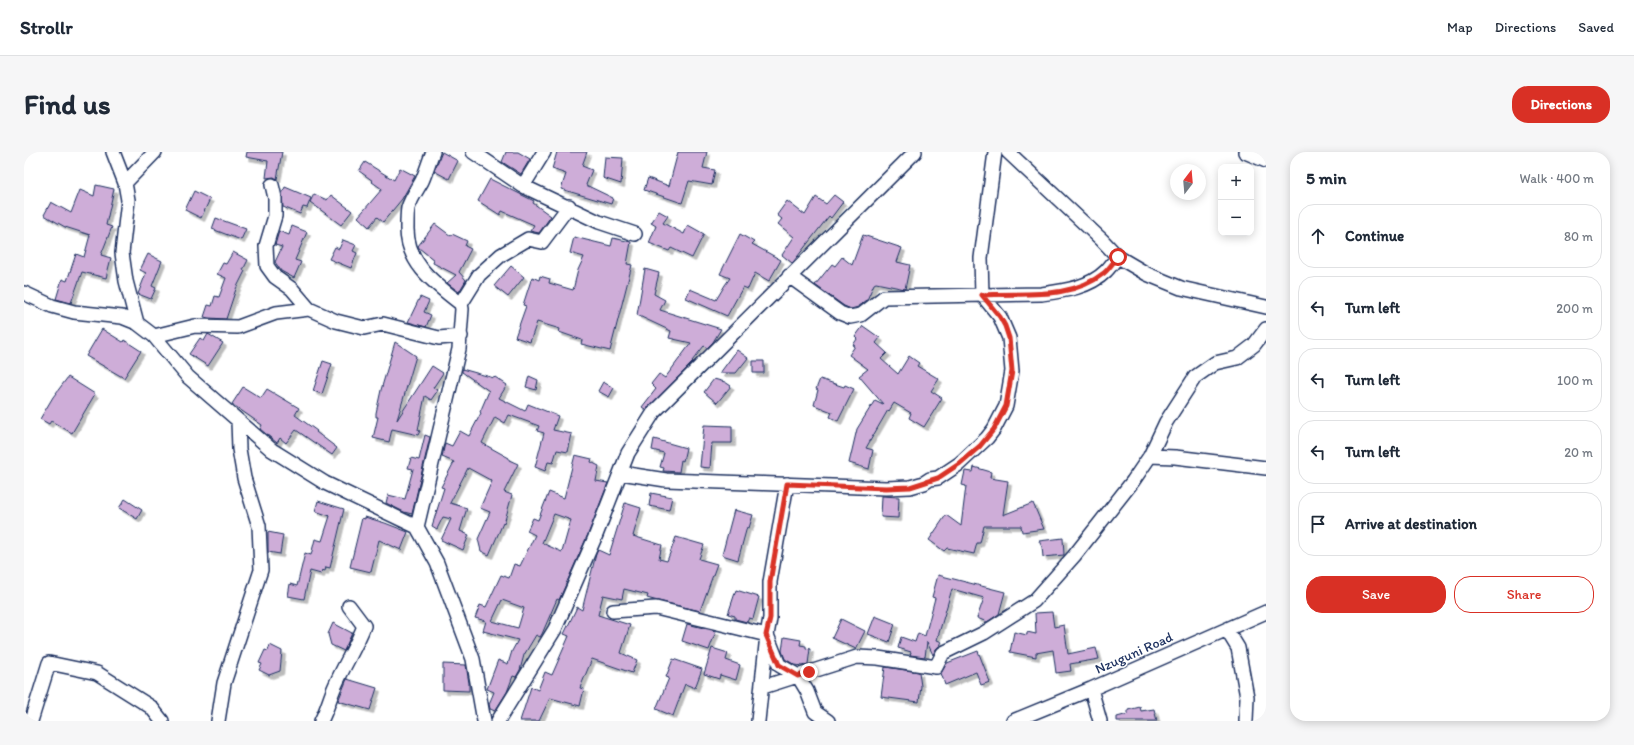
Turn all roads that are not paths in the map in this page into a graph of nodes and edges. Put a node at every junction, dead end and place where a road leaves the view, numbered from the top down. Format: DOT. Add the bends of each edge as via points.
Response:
graph roads {
  1 [pos="113,152"];
  2 [pos="154,152"];
  3 [pos="433,152"];
  4 [pos="472,152"];
  5 [pos="544,152"];
  6 [pos="915,152"];
  7 [pos="995,152"];
  8 [pos="1008,152"];
  9 [pos="1245,152"];
  10 [pos="1266,162"];
  11 [pos="125,183"];
  12 [pos="272,185"];
  13 [pos="523,186"];
  14 [pos="569,206"];
  15 [pos="635,234"];
  16 [pos="1118,257"];
  17 [pos="789,276"];
  18 [pos="24,293"];
  19 [pos="982,295"];
  20 [pos="460,304"];
  21 [pos="1266,307"];
  22 [pos="308,309"];
  23 [pos="136,323"];
  24 [pos="1266,329"];
  25 [pos="154,336"];
  26 [pos="461,336"];
  27 [pos="238,421"];
  28 [pos="1150,456"];
  29 [pos="1266,468"];
  30 [pos="621,473"];
  31 [pos="787,484"];
  32 [pos="417,527"];
  33 [pos="349,606"];
  34 [pos="613,611"];
  35 [pos="1266,612"];
  36 [pos="1227,630"];
  37 [pos="766,635"];
  38 [pos="798,676"];
  39 [pos="762,687"];
  40 [pos="1091,689"];
  41 [pos="31,721"];
  42 [pos="162,721"];
  43 [pos="218,721"];
  44 [pos="321,721"];
  45 [pos="484,721"];
  46 [pos="498,721"];
  47 [pos="758,721"];
  48 [pos="828,721"];
  49 [pos="1014,721"];
  50 [pos="1100,721"];
  51 [pos="1246,721"];
  1 -- 11 [label="street"];
  2 -- 11 [label="street"];
  3 -- 20 [label="street" via="422,180 412,196 408,210 407,237 411,254 419,266"];
  4 -- 13 [label="street"];
  5 -- 13 [label="street"];
  6 -- 17 [label="street"];
  7 -- 19 [label="street" via="982,258"];
  8 -- 16 [label="street"];
  9 -- 10 [label="street"];
  11 -- 23 [label="street" via="128,200 122,253"];
  12 -- 22 [label="street" via="275,216 266,246 267,266 275,277 292,289"];
  13 -- 14 [label="street"];
  14 -- 15 [label="street" via="599,222"];
  14 -- 20 [label="street" via="542,242 528,239 501,255 479,275"];
  16 -- 19 [label="street" via="1105,272 1082,286 1041,294"];
  16 -- 21 [label="street" via="1147,274 1181,288"];
  17 -- 19 [label="street" via="840,313 850,317 861,315 884,298"];
  17 -- 30 [label="street" via="654,412 628,453"];
  18 -- 23 [label="street" via="52,306 74,312 122,317"];
  19 -- 31 [label="street" via="1005,326 1009,338 1012,371 1006,406 994,429 980,446 938,478 910,487"];
  20 -- 26 [label="street"];
  22 -- 25 [label="street" via="276,313 238,327 195,326"];
  22 -- 26 [label="street" via="336,321 364,328 383,324 439,338"];
  23 -- 25 [label="street"];
  24 -- 28 [label="street" via="1254,346 1237,358 1215,363 1195,377 1166,422"];
  25 -- 27 [label="street" via="188,377"];
  26 -- 32 [label="street"];
  27 -- 32 [label="street" via="272,450 325,483"];
  27 -- 43 [label="street" via="244,478 259,526 261,570 224,683"];
  28 -- 29 [label="street"];
  28 -- 38 [label="street" via="1099,525 1034,601 984,633 943,653 936,667 857,657"];
  30 -- 31 [label="street" via="666,480"];
  30 -- 46 [label="street" via="555,629"];
  31 -- 37 [label="street" via="770,582 770,618"];
  32 -- 45 [label="street" via="437,563 473,659"];
  33 -- 44 [label="street" via="364,626"];
  34 -- 37 [label="street" via="656,608"];
  35 -- 36 [label="street, Nzuguni Road"];
  36 -- 40 [label="street, Nzuguni Road"];
  36 -- 51 [label="street" via="1238,648 1247,697"];
  37 -- 38 [label="street" via="779,665"];
  37 -- 39 [label="street"];
  38 -- 39 [label="street"];
  38 -- 48 [label="street" via="815,712"];
  39 -- 47 [label="street"];
  40 -- 49 [label="street, Nzuguni Road"];
  40 -- 50 [label="street"];
  41 -- 42 [label="street" via="49,663 97,673 152,707"];
}
